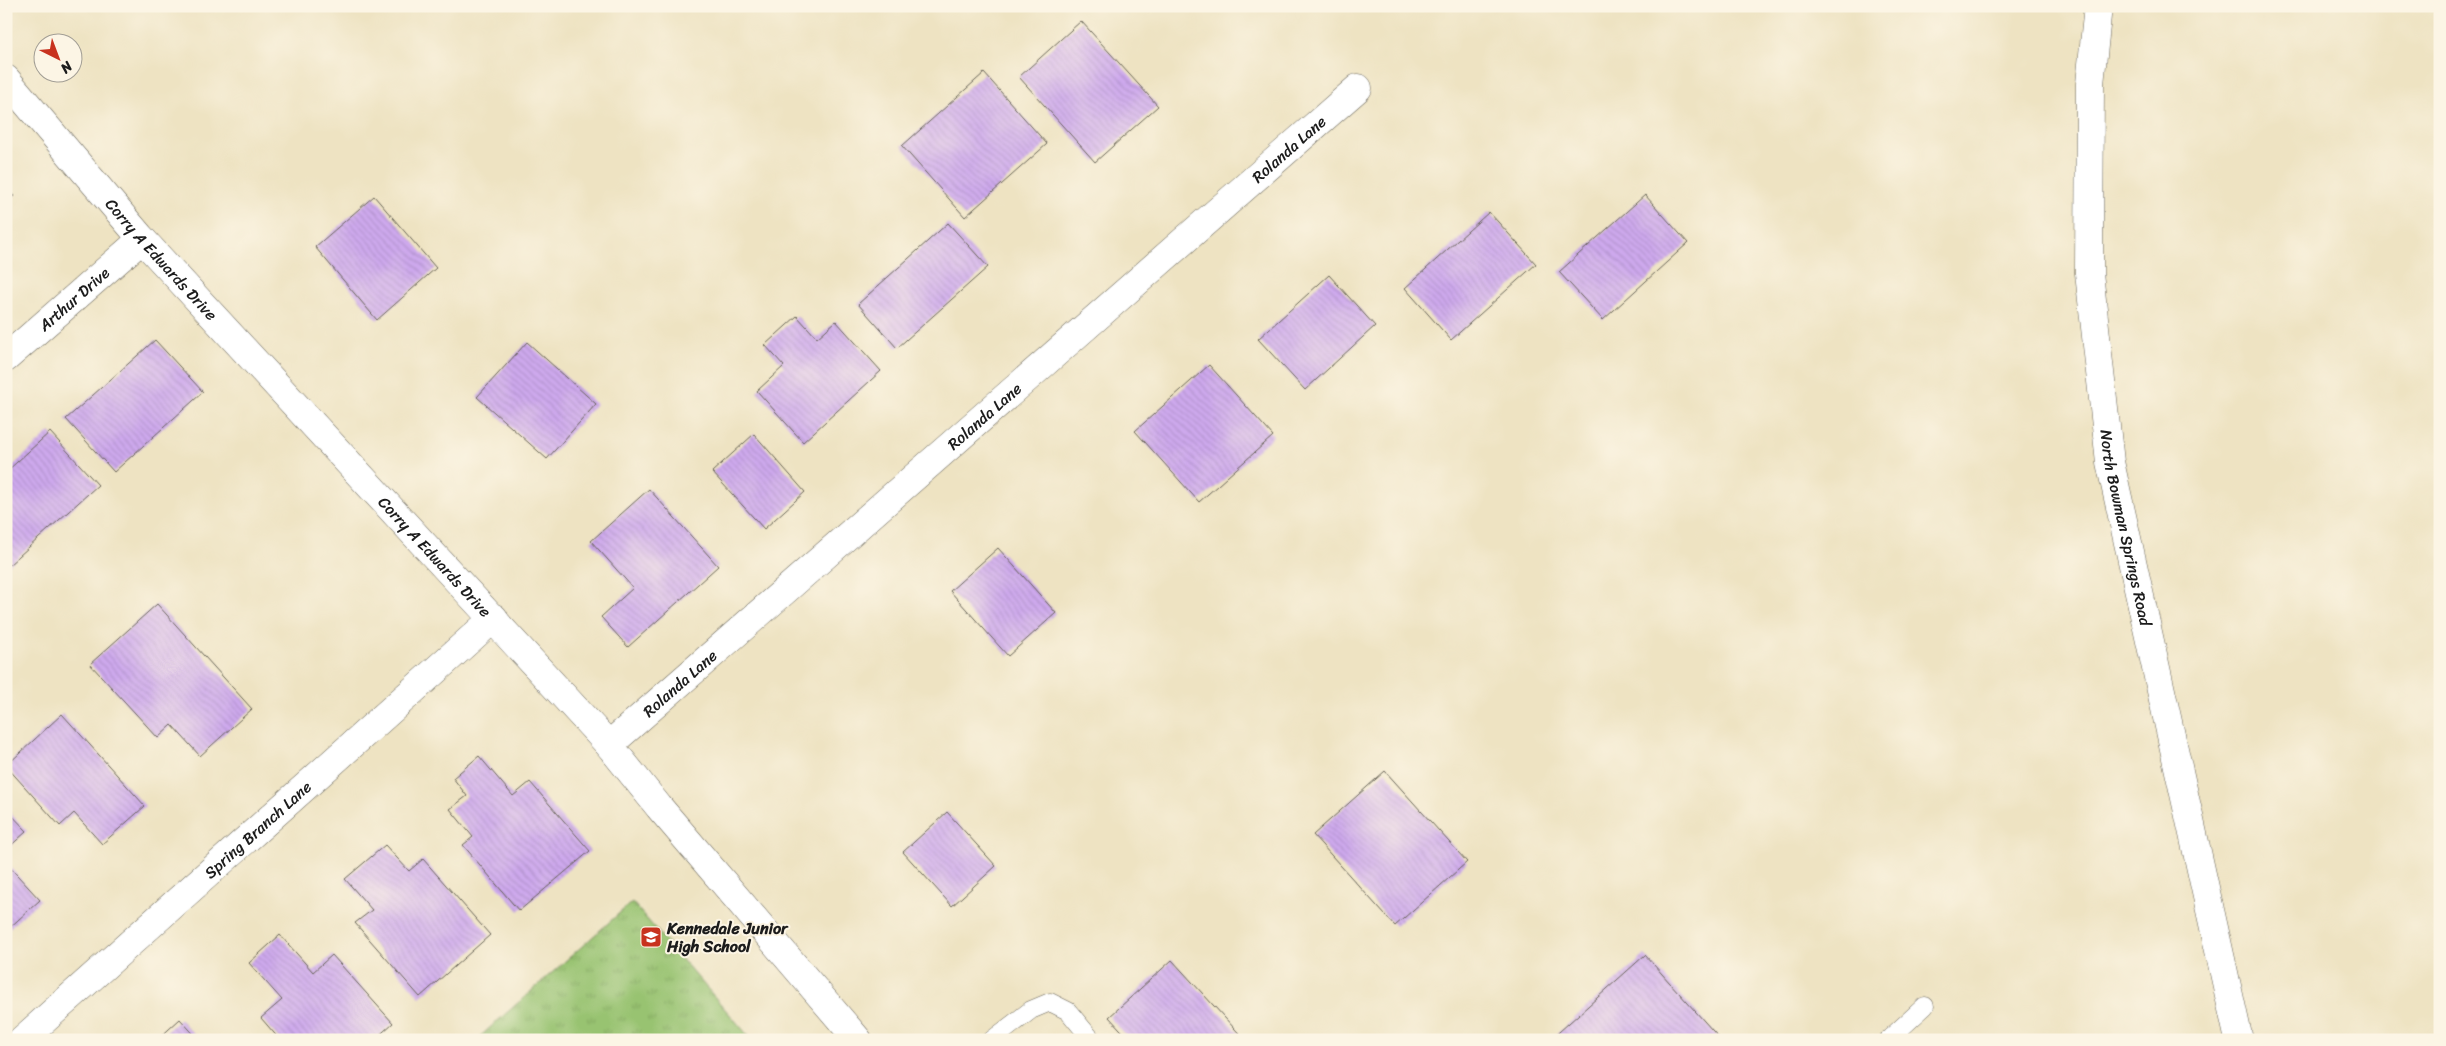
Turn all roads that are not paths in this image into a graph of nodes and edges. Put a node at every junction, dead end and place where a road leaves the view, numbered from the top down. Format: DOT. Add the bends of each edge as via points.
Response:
graph roads {
  1 [pos="2098,6"];
  2 [pos="6,79"];
  3 [pos="1358,88"];
  4 [pos="142,239"];
  5 [pos="6,358"];
  6 [pos="494,618"];
  7 [pos="609,745"];
  8 [pos="1925,1006"];
  9 [pos="22,1040"];
  10 [pos="858,1040"];
  11 [pos="992,1040"];
  12 [pos="1092,1040"];
  13 [pos="1888,1040"];
  14 [pos="2239,1040"];
  1 -- 14 [label="street, North Bowman Springs Road" via="2090,84 2089,273 2110,462"];
  2 -- 4 [label="street, Corry A Edwards Drive"];
  3 -- 7 [label="street, Rolanda Lane"];
  4 -- 5 [label="street, Arthur Drive"];
  4 -- 6 [label="street, Corry A Edwards Drive"];
  6 -- 7 [label="street, Corry A Edwards Drive"];
  6 -- 9 [label="street, Spring Branch Lane"];
  7 -- 10 [label="street, Corry A Edwards Drive"];
  8 -- 13 [label="lane"];
  11 -- 12 [label="lane" via="1031,1010 1050,1002 1068,1011"];
}
